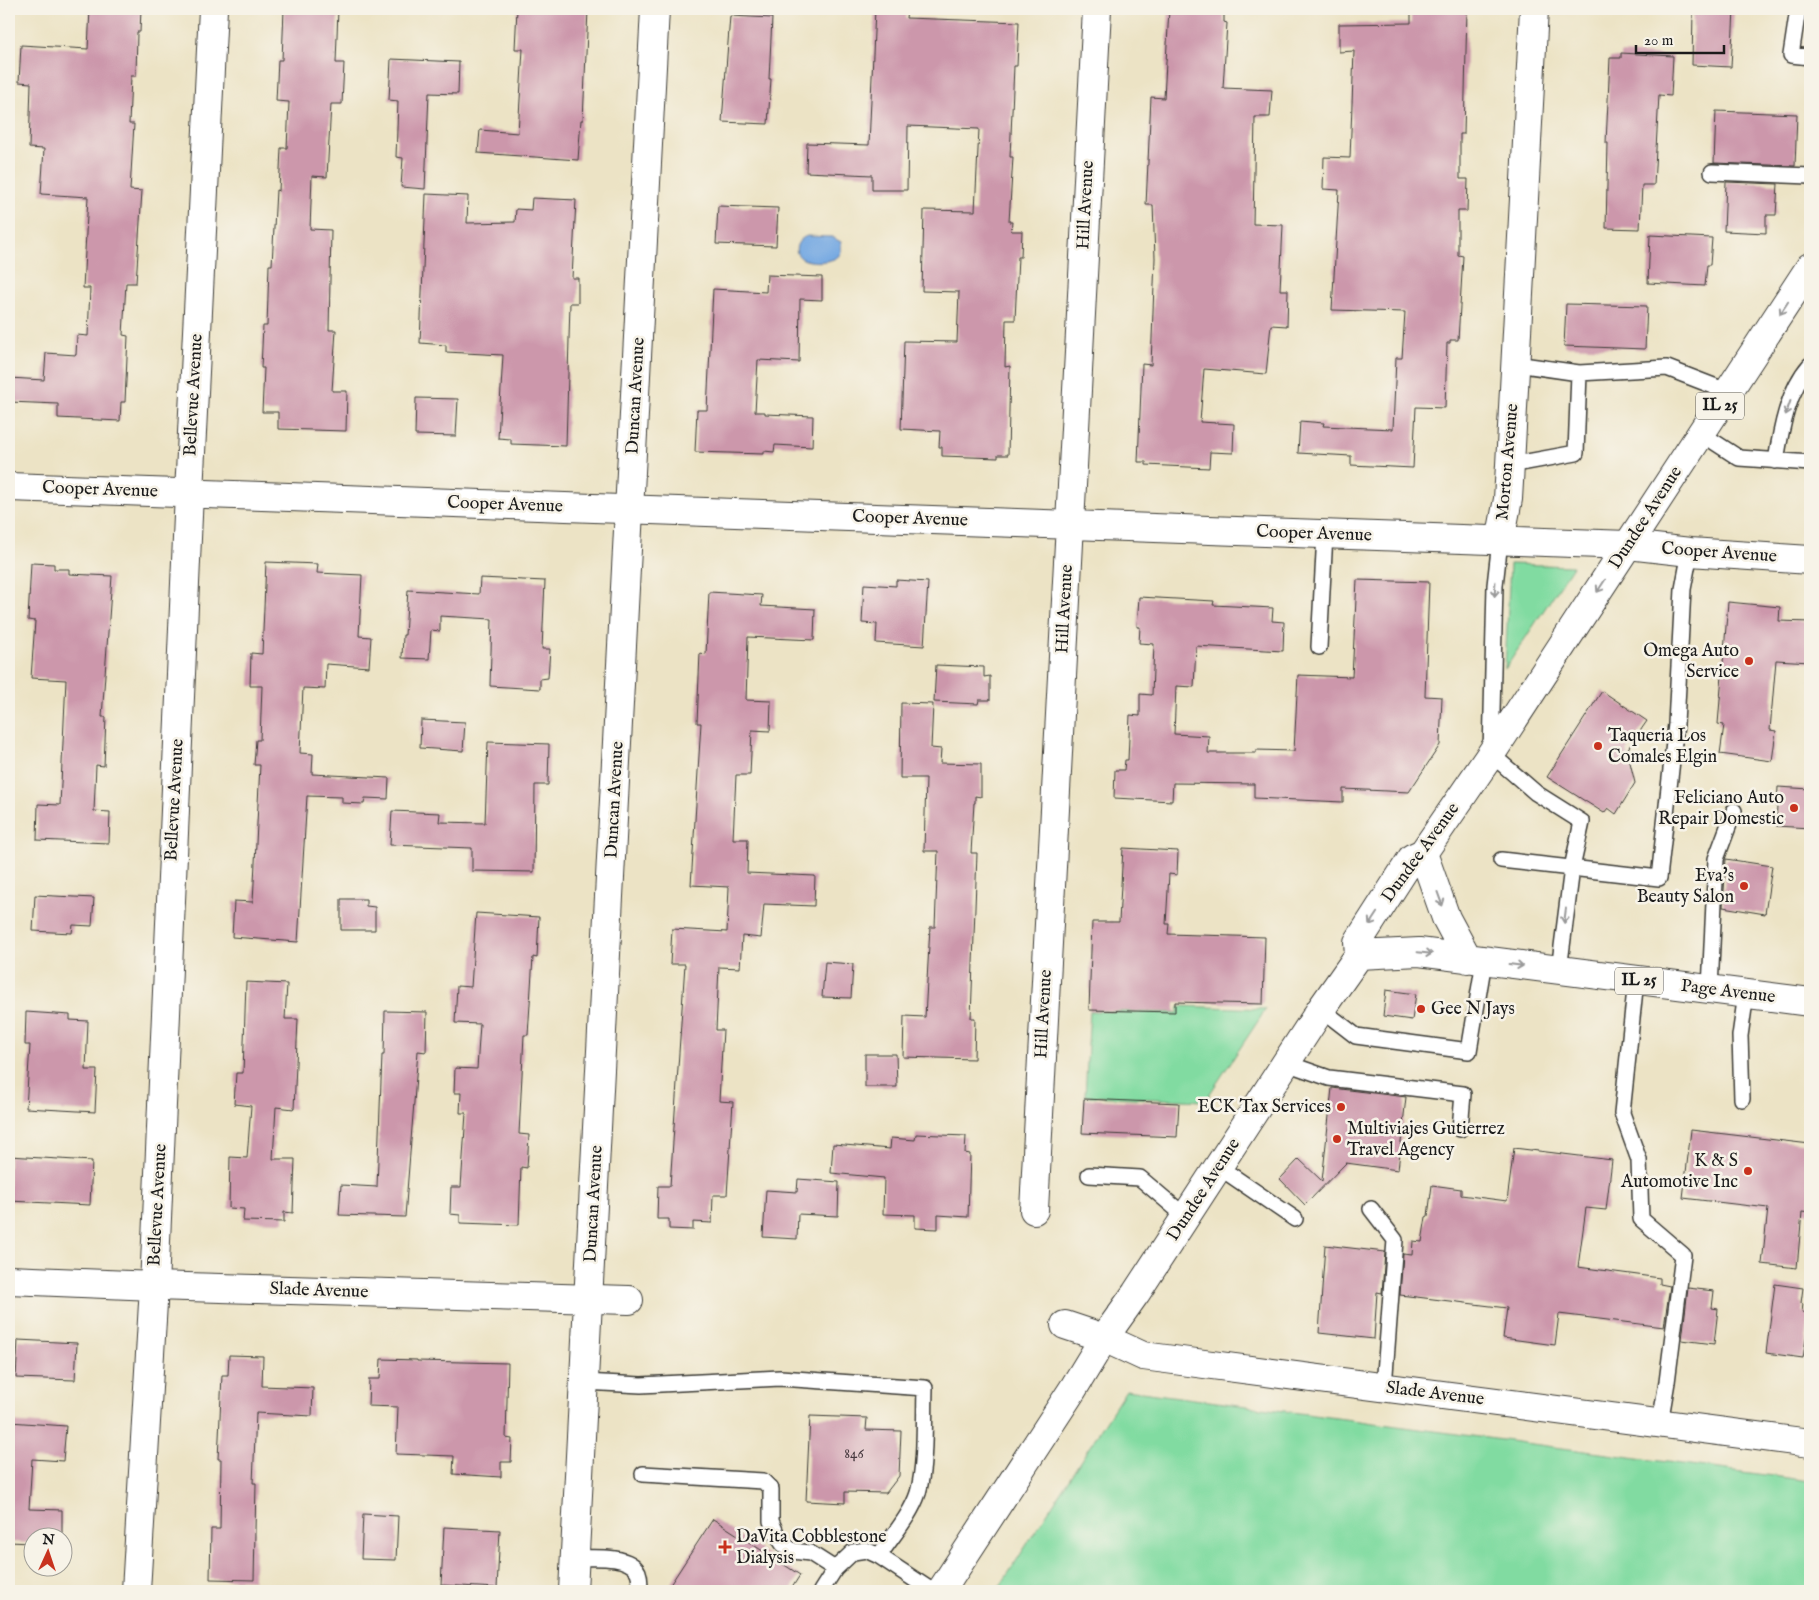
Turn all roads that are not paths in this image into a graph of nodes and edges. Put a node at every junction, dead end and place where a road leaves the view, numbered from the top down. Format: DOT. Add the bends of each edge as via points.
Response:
graph roads {
  1 [pos="213,9"];
  2 [pos="655,9"];
  3 [pos="1097,9"];
  4 [pos="1534,9"];
  5 [pos="1798,9"];
  6 [pos="1810,58"];
  7 [pos="1712,172"];
  8 [pos="1810,176"];
  9 [pos="1810,267"];
  10 [pos="1516,364"];
  11 [pos="1810,365"];
  12 [pos="1579,373"];
  13 [pos="1729,392"];
  14 [pos="1702,434"];
  15 [pos="1776,461"];
  16 [pos="1810,463"];
  17 [pos="1510,465"];
  18 [pos="9,487"];
  19 [pos="189,493"];
  20 [pos="630,509"];
  21 [pos="1070,525"];
  22 [pos="1325,534"];
  23 [pos="1500,540"];
  24 [pos="1628,545"];
  25 [pos="1690,552"];
  26 [pos="1810,560"];
  27 [pos="1319,647"];
  28 [pos="1491,754"];
  29 [pos="1734,810"];
  30 [pos="1423,854"];
  31 [pos="1501,860"];
  32 [pos="1572,868"];
  33 [pos="1359,956"];
  34 [pos="1476,960"];
  35 [pos="1558,970"];
  36 [pos="1636,980"];
  37 [pos="1710,989"];
  38 [pos="1746,994"];
  39 [pos="1810,1002"];
  40 [pos="1321,1009"];
  41 [pos="1286,1063"];
  42 [pos="1742,1099"];
  43 [pos="1460,1129"];
  44 [pos="1219,1167"];
  45 [pos="1089,1175"];
  46 [pos="1371,1208"];
  47 [pos="1034,1210"];
  48 [pos="1186,1217"];
  49 [pos="1295,1219"];
  50 [pos="9,1280"];
  51 [pos="154,1286"];
  52 [pos="589,1298"];
  53 [pos="629,1300"];
  54 [pos="1065,1325"];
  55 [pos="1104,1338"];
  56 [pos="584,1382"];
  57 [pos="1384,1387"];
  58 [pos="1660,1423"];
  59 [pos="1810,1443"];
  60 [pos="643,1474"];
  61 [pos="879,1556"];
  62 [pos="575,1558"];
  63 [pos="836,1569"];
  64 [pos="136,1591"];
  65 [pos="574,1591"];
  66 [pos="640,1591"];
  67 [pos="821,1591"];
  68 [pos="932,1591"];
  69 [pos="941,1591"];
  1 -- 19 [label="street, Bellevue Avenue"];
  2 -- 20 [label="street, Duncan Avenue"];
  3 -- 21 [label="street, Hill Avenue"];
  4 -- 10 [label="street, Morton Avenue"];
  5 -- 6 [label="lane" via="1791,55"];
  7 -- 8 [label="lane"];
  9 -- 13 [label="street, Dundee Avenue / IL 25, one-way"];
  10 -- 12 [label="lane"];
  10 -- 17 [label="street, Morton Avenue"];
  11 -- 15 [label="lane, one-way" via="1803,373 1787,410"];
  12 -- 13 [label="lane" via="1667,368"];
  12 -- 17 [label="lane" via="1576,453"];
  13 -- 14 [label="street, Dundee Avenue / IL 25"];
  14 -- 15 [label="lane" via="1739,458"];
  14 -- 24 [label="street, Dundee Avenue / IL 25"];
  15 -- 16 [label="lane"];
  17 -- 23 [label="street, Morton Avenue" via="1508,499"];
  18 -- 19 [label="street, Cooper Avenue"];
  19 -- 20 [label="street, Cooper Avenue"];
  19 -- 51 [label="street, Bellevue Avenue"];
  20 -- 21 [label="street, Cooper Avenue"];
  20 -- 52 [label="street, Duncan Avenue"];
  21 -- 22 [label="street, Cooper Avenue"];
  21 -- 47 [label="street, Hill Avenue"];
  22 -- 23 [label="street, Cooper Avenue"];
  22 -- 27 [label="lane"];
  23 -- 24 [label="street, Cooper Avenue"];
  23 -- 28 [label="lane, Morton Avenue, one-way" via="1495,585"];
  24 -- 25 [label="street, Cooper Avenue"];
  24 -- 28 [label="street, Dundee Avenue / IL 25, one-way"];
  25 -- 26 [label="street, Cooper Avenue"];
  25 -- 32 [label="lane" via="1683,590 1676,724 1659,878"];
  28 -- 30 [label="street, Dundee Avenue / IL 25"];
  28 -- 32 [label="lane" via="1536,793 1582,822"];
  29 -- 37 [label="lane" via="1716,859"];
  30 -- 33 [label="street, Dundee Avenue / IL 25, one-way" via="1412,858 1358,942"];
  30 -- 34 [label="street, one-way" via="1446,918"];
  31 -- 32 [label="lane"];
  32 -- 35 [label="lane, one-way"];
  33 -- 34 [label="street, Page Avenue, one-way" via="1419,952"];
  33 -- 40 [label="street, Dundee Avenue"];
  34 -- 35 [label="street, Page Avenue / IL 25, one-way"];
  34 -- 40 [label="lane" via="1469,1050 1356,1036"];
  35 -- 36 [label="street, Page Avenue / IL 25"];
  36 -- 37 [label="street, Page Avenue / IL 25"];
  36 -- 58 [label="lane" via="1622,1113 1639,1160 1641,1219 1683,1256"];
  37 -- 38 [label="street, Page Avenue / IL 25"];
  38 -- 39 [label="street, Page Avenue / IL 25"];
  38 -- 42 [label="lane" via="1740,1036"];
  40 -- 41 [label="street, Dundee Avenue"];
  41 -- 43 [label="lane" via="1329,1078 1463,1094"];
  41 -- 44 [label="street, Dundee Avenue"];
  44 -- 48 [label="street, Dundee Avenue"];
  44 -- 49 [label="lane"];
  45 -- 48 [label="lane" via="1140,1178"];
  46 -- 57 [label="lane" via="1395,1240"];
  48 -- 55 [label="street, Dundee Avenue"];
  50 -- 51 [label="street, Slade Avenue"];
  51 -- 52 [label="street, Slade Avenue"];
  51 -- 64 [label="street, Bellevue Avenue"];
  52 -- 53 [label="street, Slade Avenue"];
  52 -- 56 [label="street, Duncan Avenue"];
  54 -- 55 [label="street, Slade Avenue"];
  55 -- 57 [label="street, Slade Avenue" via="1143,1356"];
  55 -- 69 [label="street, Dundee Avenue"];
  56 -- 61 [label="lane" via="641,1385 780,1378 925,1388 918,1492"];
  56 -- 62 [label="street, Duncan Avenue"];
  57 -- 58 [label="street, Slade Avenue"];
  58 -- 59 [label="street, Slade Avenue"];
  60 -- 63 [label="lane" via="763,1480 770,1489 771,1521 783,1544 793,1551 810,1553"];
  61 -- 63 [label="lane" via="866,1550 853,1552"];
  61 -- 68 [label="lane"];
  62 -- 65 [label="street, Duncan Avenue"];
  62 -- 66 [label="lane" via="629,1562 638,1573"];
  63 -- 67 [label="lane"];
}
